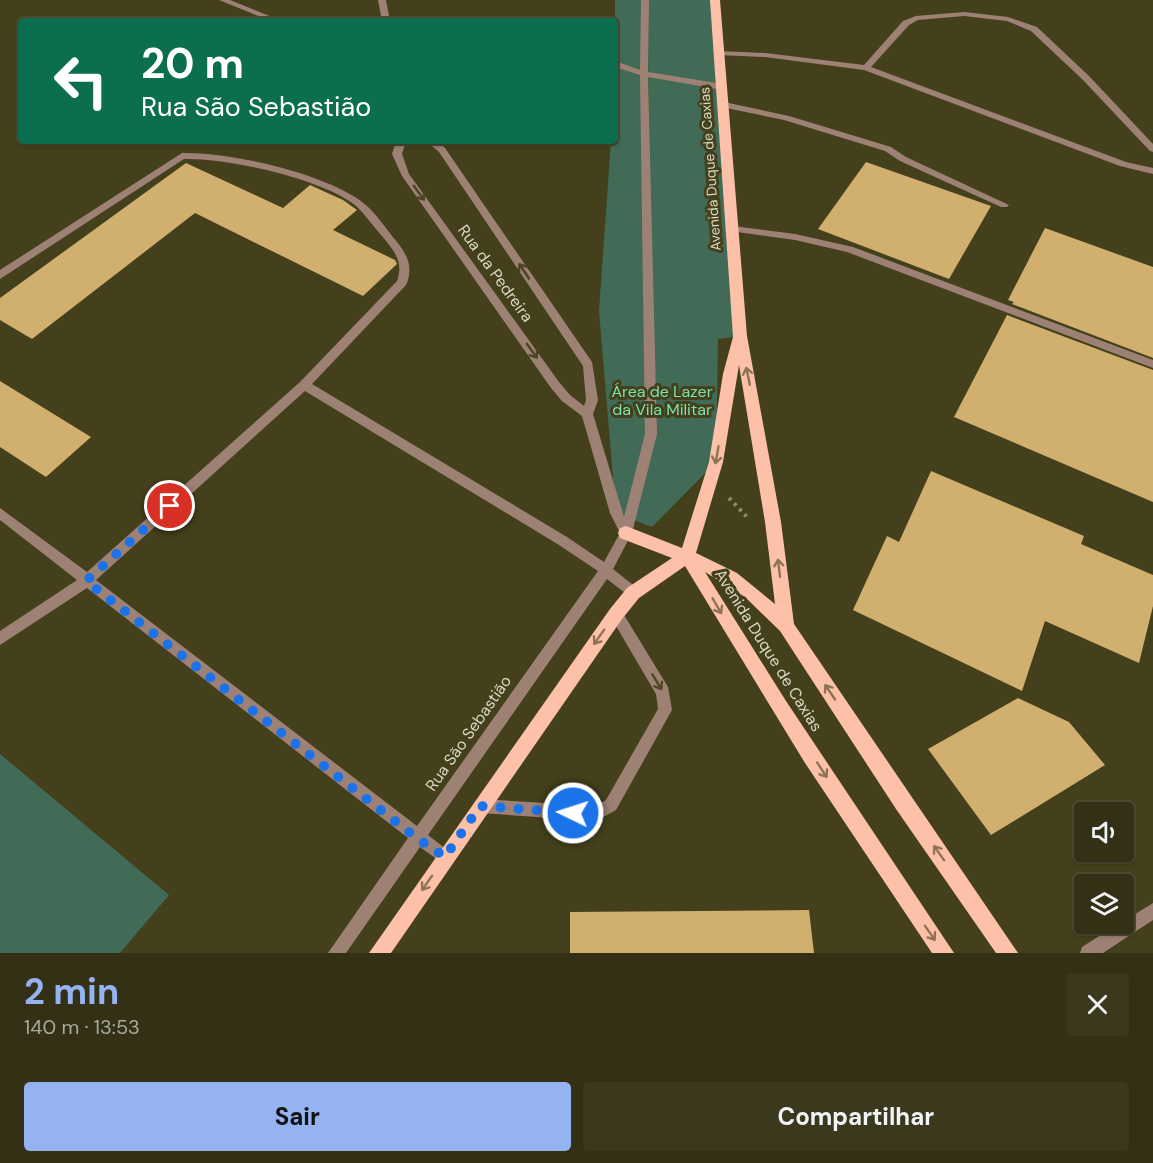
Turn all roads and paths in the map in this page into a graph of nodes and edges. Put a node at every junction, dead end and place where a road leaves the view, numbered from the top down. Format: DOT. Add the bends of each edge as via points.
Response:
graph roads {
  1 [pos="223,0"];
  2 [pos="382,0"];
  3 [pos="645,0"];
  4 [pos="715,0"];
  5 [pos="270,18"];
  6 [pos="385,18"];
  7 [pos="718,53"];
  8 [pos="618,65"];
  9 [pos="866,68"];
  10 [pos="644,74"];
  11 [pos="723,87"];
  12 [pos="724,105"];
  13 [pos="400,144"];
  14 [pos="435,144"];
  15 [pos="1153,149"];
  16 [pos="1153,171"];
  17 [pos="1004,205"];
  18 [pos="733,230"];
  19 [pos="0,275"];
  20 [pos="740,336"];
  21 [pos="1153,364"];
  22 [pos="304,385"];
  23 [pos="587,414"];
  24 [pos="727,496"];
  25 [pos="0,513"];
  26 [pos="751,521"];
  27 [pos="626,533"];
  28 [pos="687,556"];
  29 [pos="606,570"];
  30 [pos="86,581"];
  31 [pos="633,593"];
  32 [pos="616,614"];
  33 [pos="786,626"];
  34 [pos="0,639"];
  35 [pos="480,806"];
  36 [pos="418,839"];
  37 [pos="445,857"];
  38 [pos="1153,911"];
  39 [pos="336,953"];
  40 [pos="379,953"];
  41 [pos="944,953"];
  42 [pos="1008,953"];
  43 [pos="1088,953"];
  1 -- 5 [label="lane"];
  2 -- 6 [label="lane"];
  3 -- 10 [label="lane, Rua São Sebastião"];
  4 -- 7 [label="main road, Avenida Duque de Caxias"];
  7 -- 9 [label="lane"];
  7 -- 11 [label="main road, Avenida Duque de Caxias"];
  8 -- 10 [label="lane"];
  9 -- 15 [label="lane" via="906,23 916,18 964,14 1017,21 1034,29"];
  9 -- 16 [label="lane" via="1123,164"];
  10 -- 11 [label="lane"];
  10 -- 27 [label="lane, Rua São Sebastião" via="651,435"];
  11 -- 12 [label="main road, Avenida Duque de Caxias"];
  12 -- 17 [label="lane" via="786,118 888,149"];
  12 -- 18 [label="main road, Avenida Duque de Caxias"];
  13 -- 23 [label="lane, Rua da Pedreira, one-way" via="397,154 405,174 555,385"];
  23 -- 14 [label="lane, Rua da Pedreira, one-way" via="592,400 588,365"];
  18 -- 20 [label="main road, Avenida Duque de Caxias"];
  18 -- 21 [label="lane" via="795,237 849,249"];
  19 -- 22 [label="lane" via="182,156 206,155 316,181 356,201 405,258 406,272 402,282"];
  20 -- 28 [label="main road, Avenida Duque de Caxias, one-way" via="716,462"];
  33 -- 20 [label="main road, Avenida Duque de Caxias, one-way" via="773,522"];
  22 -- 29 [label="lane"];
  22 -- 30 [label="lane"];
  23 -- 27 [label="lane, Rua da Pedreira" via="616,513"];
  24 -- 26 [label="path"];
  25 -- 30 [label="lane"];
  27 -- 28 [label="main road"];
  27 -- 29 [label="lane, Rua São Sebastião"];
  28 -- 31 [label="main road"];
  28 -- 33 [label="main road" via="745,587"];
  28 -- 41 [label="main road, Avenida Duque de Caxias, one-way" via="734,637"];
  29 -- 31 [label="lane"];
  29 -- 36 [label="lane, Rua São Sebastião"];
  30 -- 34 [label="lane"];
  30 -- 36 [label="lane"];
  31 -- 32 [label="main road"];
  32 -- 35 [label="main road, one-way"];
  32 -- 35 [label="lane, one-way" via="663,692 665,710 611,805 596,814"];
  42 -- 33 [label="main road, Avenida Duque de Caxias, one-way"];
  35 -- 37 [label="main road"];
  36 -- 37 [label="lane"];
  36 -- 39 [label="lane, Rua São Sebastião"];
  37 -- 40 [label="main road, one-way"];
  38 -- 43 [label="lane"];
}
